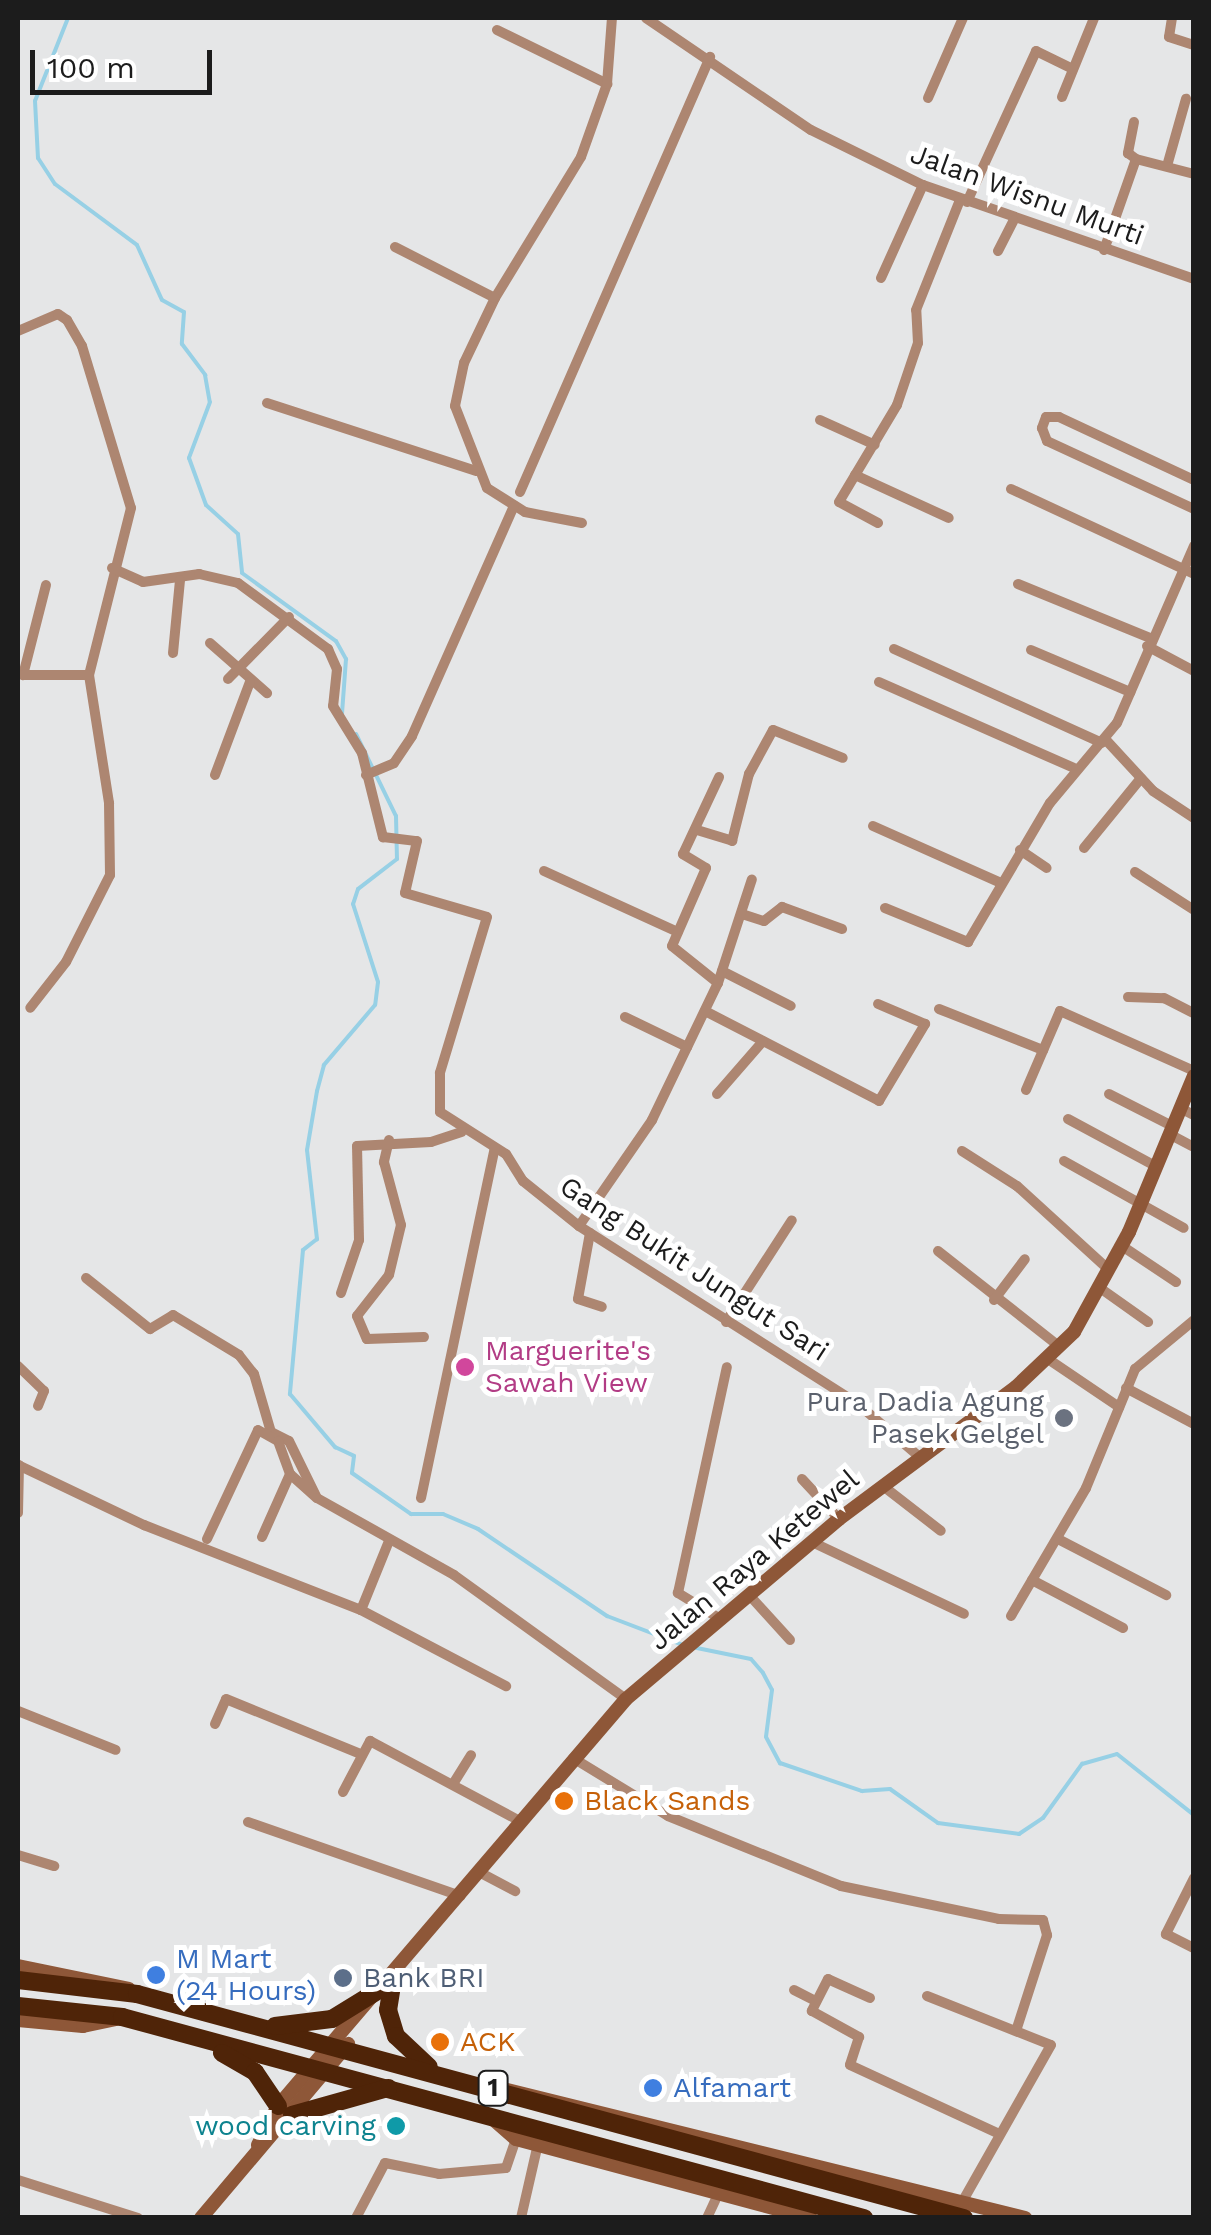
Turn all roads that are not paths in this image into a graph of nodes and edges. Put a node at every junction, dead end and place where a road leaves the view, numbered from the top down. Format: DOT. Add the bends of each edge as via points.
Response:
graph roads {
  1 [pos="612,18"];
  2 [pos="646,18"];
  3 [pos="963,18"];
  4 [pos="1094,18"];
  5 [pos="1172,18"];
  6 [pos="497,30"];
  7 [pos="1194,45"];
  8 [pos="710,57"];
  9 [pos="1073,70"];
  10 [pos="607,84"];
  11 [pos="928,98"];
  12 [pos="1062,98"];
  13 [pos="1186,100"];
  14 [pos="1134,122"];
  15 [pos="1136,159"];
  16 [pos="1168,166"];
  17 [pos="1194,174"];
  18 [pos="923,185"];
  19 [pos="963,201"];
  20 [pos="1014,221"];
  21 [pos="395,248"];
  22 [pos="1104,250"];
  23 [pos="998,251"];
  24 [pos="880,278"];
  25 [pos="1194,279"];
  26 [pos="495,298"];
  27 [pos="18,331"];
  28 [pos="267,403"];
  29 [pos="820,420"];
  30 [pos="875,445"];
  31 [pos="476,471"];
  32 [pos="855,475"];
  33 [pos="1194,480"];
  34 [pos="1011,489"];
  35 [pos="520,492"];
  36 [pos="514,506"];
  37 [pos="1194,510"];
  38 [pos="949,518"];
  39 [pos="582,523"];
  40 [pos="878,523"];
  41 [pos="1194,546"];
  42 [pos="112,568"];
  43 [pos="1188,572"];
  44 [pos="180,580"];
  45 [pos="1018,584"];
  46 [pos="46,585"];
  47 [pos="290,617"];
  48 [pos="1148,642"];
  49 [pos="210,643"];
  50 [pos="894,649"];
  51 [pos="1031,650"];
  52 [pos="173,653"];
  53 [pos="234,667"];
  54 [pos="1194,671"];
  55 [pos="89,675"];
  56 [pos="228,679"];
  57 [pos="250,682"];
  58 [pos="879,682"];
  59 [pos="1130,692"];
  60 [pos="267,693"];
  61 [pos="1104,742"];
  62 [pos="843,758"];
  63 [pos="1076,768"];
  64 [pos="373,773"];
  65 [pos="215,775"];
  66 [pos="719,777"];
  67 [pos="1141,778"];
  68 [pos="1194,818"];
  69 [pos="873,826"];
  70 [pos="697,830"];
  71 [pos="1084,848"];
  72 [pos="1020,850"];
  73 [pos="1048,868"];
  74 [pos="544,871"];
  75 [pos="1135,872"];
  76 [pos="752,879"];
  77 [pos="999,882"];
  78 [pos="885,908"];
  79 [pos="1194,910"];
  80 [pos="742,914"];
  81 [pos="842,929"];
  82 [pos="678,932"];
  83 [pos="720,977"];
  84 [pos="1128,997"];
  85 [pos="878,1004"];
  86 [pos="791,1006"];
  87 [pos="30,1008"];
  88 [pos="940,1009"];
  89 [pos="705,1011"];
  90 [pos="1194,1013"];
  91 [pos="624,1018"];
  92 [pos="764,1041"];
  93 [pos="687,1048"];
  94 [pos="1043,1050"];
  95 [pos="1193,1075"];
  96 [pos="1026,1090"];
  97 [pos="717,1094"];
  98 [pos="1109,1094"];
  99 [pos="1187,1111"];
  100 [pos="1068,1119"];
  101 [pos="1172,1131"];
  102 [pos="460,1132"];
  103 [pos="388,1140"];
  104 [pos="1194,1147"];
  105 [pos="495,1148"];
  106 [pos="962,1150"];
  107 [pos="1064,1161"];
  108 [pos="1157,1167"];
  109 [pos="1140,1206"];
  110 [pos="792,1220"];
  111 [pos="579,1226"];
  112 [pos="1184,1228"];
  113 [pos="590,1233"];
  114 [pos="1122,1246"];
  115 [pos="938,1251"];
  116 [pos="1025,1258"];
  117 [pos="1109,1270"];
  118 [pos="86,1278"];
  119 [pos="1176,1282"];
  120 [pos="1100,1288"];
  121 [pos="341,1293"];
  122 [pos="994,1300"];
  123 [pos="602,1307"];
  124 [pos="1194,1320"];
  125 [pos="726,1322"];
  126 [pos="1148,1322"];
  127 [pos="424,1337"];
  128 [pos="1060,1347"];
  129 [pos="1048,1359"];
  130 [pos="18,1366"];
  131 [pos="727,1367"];
  132 [pos="1126,1388"];
  133 [pos="38,1406"];
  134 [pos="1119,1407"];
  135 [pos="1194,1424"];
  136 [pos="922,1459"];
  137 [pos="18,1465"];
  138 [pos="290,1474"];
  139 [pos="802,1479"];
  140 [pos="883,1486"];
  141 [pos="317,1498"];
  142 [pos="421,1498"];
  143 [pos="18,1510"];
  144 [pos="839,1519"];
  145 [pos="941,1531"];
  146 [pos="262,1537"];
  147 [pos="207,1539"];
  148 [pos="1058,1539"];
  149 [pos="389,1541"];
  150 [pos="812,1542"];
  151 [pos="1032,1580"];
  152 [pos="1166,1595"];
  153 [pos="752,1597"];
  154 [pos="360,1610"];
  155 [pos="964,1614"];
  156 [pos="1011,1616"];
  157 [pos="723,1621"];
  158 [pos="1123,1628"];
  159 [pos="790,1640"];
  160 [pos="506,1686"];
  161 [pos="626,1698"];
  162 [pos="18,1711"];
  163 [pos="215,1724"];
  164 [pos="116,1750"];
  165 [pos="358,1752"];
  166 [pos="471,1755"];
  167 [pos="573,1758"];
  168 [pos="454,1784"];
  169 [pos="343,1792"];
  170 [pos="520,1821"];
  171 [pos="248,1822"];
  172 [pos="18,1855"];
  173 [pos="54,1866"];
  174 [pos="480,1872"];
  175 [pos="1194,1878"];
  176 [pos="514,1891"];
  177 [pos="461,1897"];
  178 [pos="1194,1948"];
  179 [pos="18,1966"];
  180 [pos="18,1980"];
  181 [pos="390,1982"];
  182 [pos="794,1990"];
  183 [pos="137,1994"];
  184 [pos="927,1996"];
  185 [pos="870,1998"];
  186 [pos="816,2001"];
  187 [pos="18,2006"];
  188 [pos="186,2010"];
  189 [pos="122,2018"];
  190 [pos="18,2020"];
  191 [pos="1017,2028"];
  192 [pos="176,2032"];
  193 [pos="338,2049"];
  194 [pos="311,2068"];
  195 [pos="331,2072"];
  196 [pos="453,2077"];
  197 [pos="393,2086"];
  198 [pos="285,2111"];
  199 [pos="491,2117"];
  200 [pos="999,2134"];
  201 [pos="516,2138"];
  202 [pos="538,2144"];
  203 [pos="18,2180"];
  204 [pos="720,2192"];
  205 [pos="960,2212"];
  206 [pos="138,2218"];
  207 [pos="201,2218"];
  208 [pos="356,2218"];
  209 [pos="522,2218"];
  210 [pos="707,2218"];
  211 [pos="811,2218"];
  212 [pos="864,2218"];
  213 [pos="1025,2218"];
  1 -- 10 [label="street"];
  2 -- 8 [label="street, Jalan Wisnu Murti"];
  3 -- 11 [label="street"];
  4 -- 9 [label="street"];
  5 -- 7 [label="street" via="1168,38"];
  6 -- 10 [label="street"];
  8 -- 18 [label="street, Jalan Wisnu Murti" via="811,130"];
  8 -- 35 [label="street"];
  9 -- 12 [label="street"];
  9 -- 19 [label="street" via="1036,51"];
  10 -- 26 [label="street" via="580,158"];
  13 -- 16 [label="street"];
  14 -- 15 [label="street" via="1128,153"];
  15 -- 16 [label="street"];
  15 -- 22 [label="street"];
  16 -- 17 [label="street"];
  18 -- 19 [label="street, Jalan Wisnu Murti"];
  18 -- 24 [label="street"];
  19 -- 20 [label="street, Jalan Wisnu Murti"];
  19 -- 30 [label="street" via="915,312 918,343"];
  20 -- 22 [label="street, Jalan Wisnu Murti"];
  20 -- 23 [label="street"];
  21 -- 26 [label="street"];
  22 -- 25 [label="street, Jalan Wisnu Murti"];
  26 -- 31 [label="street" via="464,363 455,406 474,443"];
  27 -- 42 [label="street" via="60,314 82,346 129,488 129,526"];
  28 -- 31 [label="street"];
  29 -- 30 [label="street"];
  30 -- 32 [label="street"];
  31 -- 36 [label="street"];
  32 -- 38 [label="street"];
  32 -- 40 [label="street" via="842,507"];
  33 -- 37 [label="street" via="1060,417 1046,417 1047,441"];
  34 -- 43 [label="street"];
  36 -- 39 [label="street"];
  36 -- 64 [label="street" via="412,736 396,762"];
  41 -- 43 [label="street"];
  42 -- 44 [label="street" via="143,582"];
  42 -- 55 [label="street"];
  43 -- 48 [label="street"];
  44 -- 47 [label="street" via="200,574 238,583"];
  44 -- 52 [label="street"];
  45 -- 48 [label="street"];
  46 -- 55 [label="street" via="23,674"];
  47 -- 53 [label="street"];
  47 -- 64 [label="street" via="334,659 333,706"];
  48 -- 54 [label="street"];
  48 -- 59 [label="street"];
  49 -- 53 [label="street"];
  50 -- 61 [label="street"];
  51 -- 59 [label="street"];
  53 -- 56 [label="street"];
  53 -- 57 [label="street"];
  55 -- 87 [label="street" via="109,803 110,876 66,962"];
  57 -- 60 [label="street"];
  57 -- 65 [label="street"];
  58 -- 63 [label="street"];
  59 -- 61 [label="street"];
  61 -- 63 [label="street"];
  61 -- 67 [label="street"];
  62 -- 70 [label="street" via="773,730 750,774 732,841"];
  63 -- 72 [label="street"];
  64 -- 102 [label="street" via="395,841 418,848 407,895 488,920 436,1096"];
  66 -- 70 [label="street"];
  67 -- 68 [label="street"];
  67 -- 71 [label="street"];
  69 -- 77 [label="street"];
  70 -- 82 [label="street" via="683,855 706,868"];
  72 -- 73 [label="street"];
  72 -- 77 [label="street"];
  74 -- 82 [label="street"];
  75 -- 79 [label="street"];
  76 -- 80 [label="street"];
  77 -- 78 [label="street" via="968,942"];
  80 -- 81 [label="street" via="764,922 782,906"];
  80 -- 83 [label="street"];
  82 -- 83 [label="street" via="674,952"];
  83 -- 86 [label="street"];
  83 -- 89 [label="street"];
  84 -- 90 [label="street" via="1164,998"];
  85 -- 92 [label="street" via="925,1024 882,1100"];
  88 -- 94 [label="street"];
  89 -- 92 [label="street"];
  89 -- 93 [label="street"];
  91 -- 93 [label="street"];
  92 -- 97 [label="street"];
  93 -- 111 [label="street" via="647,1129"];
  94 -- 95 [label="street" via="1060,1011"];
  94 -- 96 [label="street"];
  95 -- 99 [label="main road, Jalan Raya Ketewel"];
  98 -- 101 [label="street"];
  99 -- 101 [label="main road, Jalan Raya Ketewel"];
  100 -- 108 [label="street"];
  101 -- 104 [label="street"];
  101 -- 108 [label="main road, Jalan Raya Ketewel"];
  102 -- 103 [label="street" via="431,1142"];
  102 -- 105 [label="street, Gang Bukit Jungut Sari"];
  103 -- 121 [label="street" via="356,1150 359,1240"];
  103 -- 127 [label="street" via="384,1162 402,1225 389,1275 357,1316 366,1339"];
  105 -- 111 [label="street, Gang Bukit Jungut Sari"];
  105 -- 142 [label="street"];
  106 -- 117 [label="street" via="1018,1186"];
  107 -- 109 [label="street"];
  108 -- 109 [label="main road, Jalan Raya Ketewel"];
  109 -- 112 [label="street"];
  109 -- 114 [label="main road, Jalan Raya Ketewel"];
  110 -- 125 [label="street"];
  111 -- 113 [label="street, Gang Bukit Jungut Sari"];
  113 -- 123 [label="street" via="578,1299"];
  113 -- 125 [label="street, Gang Bukit Jungut Sari"];
  114 -- 117 [label="main road, Jalan Raya Ketewel"];
  114 -- 119 [label="street"];
  115 -- 122 [label="street"];
  116 -- 122 [label="street"];
  117 -- 120 [label="main road, Jalan Raya Ketewel"];
  118 -- 141 [label="street" via="150,1330 173,1315 239,1355 254,1374 271,1432 294,1448"];
  120 -- 126 [label="street"];
  120 -- 128 [label="main road, Jalan Raya Ketewel"];
  122 -- 128 [label="street"];
  124 -- 132 [label="street" via="1138,1364"];
  125 -- 136 [label="street, Gang Bukit Jungut Sari" via="858,1404"];
  128 -- 129 [label="main road, Jalan Raya Ketewel"];
  129 -- 134 [label="street"];
  129 -- 136 [label="main road, Jalan Raya Ketewel"];
  130 -- 133 [label="street" via="44,1391"];
  131 -- 157 [label="street" via="678,1594"];
  132 -- 134 [label="street"];
  132 -- 135 [label="street"];
  134 -- 148 [label="street"];
  136 -- 140 [label="main road, Jalan Raya Ketewel"];
  137 -- 143 [label="street"];
  137 -- 154 [label="street" via="144,1525"];
  138 -- 141 [label="street"];
  138 -- 146 [label="street"];
  138 -- 147 [label="street" via="278,1441 254,1431"];
  139 -- 144 [label="street"];
  140 -- 144 [label="main road, Jalan Raya Ketewel"];
  140 -- 145 [label="street"];
  141 -- 149 [label="street"];
  144 -- 150 [label="main road, Jalan Raya Ketewel"];
  148 -- 151 [label="street"];
  148 -- 152 [label="street"];
  149 -- 154 [label="street"];
  149 -- 161 [label="street" via="462,1581"];
  150 -- 153 [label="main road, Jalan Raya Ketewel"];
  150 -- 155 [label="street"];
  151 -- 156 [label="street"];
  151 -- 158 [label="street"];
  153 -- 157 [label="main road, Jalan Raya Ketewel"];
  153 -- 159 [label="street"];
  154 -- 160 [label="street"];
  157 -- 161 [label="main road, Jalan Raya Ketewel"];
  161 -- 167 [label="main road, Jalan Raya Ketewel"];
  162 -- 164 [label="street"];
  163 -- 165 [label="street" via="226,1699"];
  165 -- 168 [label="street" via="370,1741"];
  165 -- 169 [label="street"];
  166 -- 168 [label="street"];
  167 -- 170 [label="main road, Jalan Raya Ketewel"];
  167 -- 191 [label="street" via="668,1816 841,1886 999,1919 1042,1920 1047,1934"];
  168 -- 170 [label="street"];
  170 -- 174 [label="main road, Jalan Raya Ketewel"];
  171 -- 177 [label="street"];
  172 -- 173 [label="street"];
  174 -- 176 [label="street"];
  174 -- 177 [label="main road, Jalan Raya Ketewel"];
  175 -- 178 [label="street" via="1166,1934"];
  177 -- 181 [label="main road, Jalan Raya Ketewel"];
  179 -- 183 [label="main road"];
  180 -- 183 [label="highway, 1"];
  181 -- 188 [label="highway" via="342,2015 304,2026"];
  181 -- 193 [label="main road, Jalan Raya Ketewel"];
  181 -- 196 [label="highway" via="388,2010 396,2036 414,2058"];
  182 -- 186 [label="street"];
  183 -- 188 [label="highway, 1"];
  184 -- 191 [label="street"];
  185 -- 186 [label="street" via="830,1978"];
  186 -- 200 [label="street" via="812,2012 859,2037 852,2067"];
  187 -- 189 [label="highway, 1"];
  188 -- 193 [label="highway, 1"];
  189 -- 190 [label="main road" via="83,2026"];
  189 -- 192 [label="highway, 1"];
  191 -- 200 [label="street" via="1050,2050"];
  192 -- 194 [label="highway, 1"];
  192 -- 198 [label="highway" via="249,2066"];
  193 -- 194 [label="main road, Jalan Raya Ketewel"];
  193 -- 195 [label="main road, Jalan Raya Ketewel"];
  193 -- 196 [label="highway, 1"];
  194 -- 195 [label="highway, 1"];
  194 -- 198 [label="main road, Jalan Raya Ketewel"];
  195 -- 197 [label="highway, 1"];
  195 -- 198 [label="main road, Jalan Raya Ketewel"];
  196 -- 205 [label="highway, 1"];
  197 -- 198 [label="highway"];
  197 -- 199 [label="highway, 1"];
  198 -- 207 [label="main road, Jalan Raya Ketewel"];
  199 -- 201 [label="main road"];
  199 -- 212 [label="highway, 1"];
  200 -- 205 [label="street"];
  201 -- 202 [label="main road"];
  201 -- 208 [label="street" via="506,2168 439,2174 385,2163"];
  202 -- 204 [label="main road"];
  202 -- 209 [label="street"];
  203 -- 206 [label="street"];
  204 -- 210 [label="street"];
  204 -- 211 [label="main road"];
  205 -- 213 [label="main road"];
}
